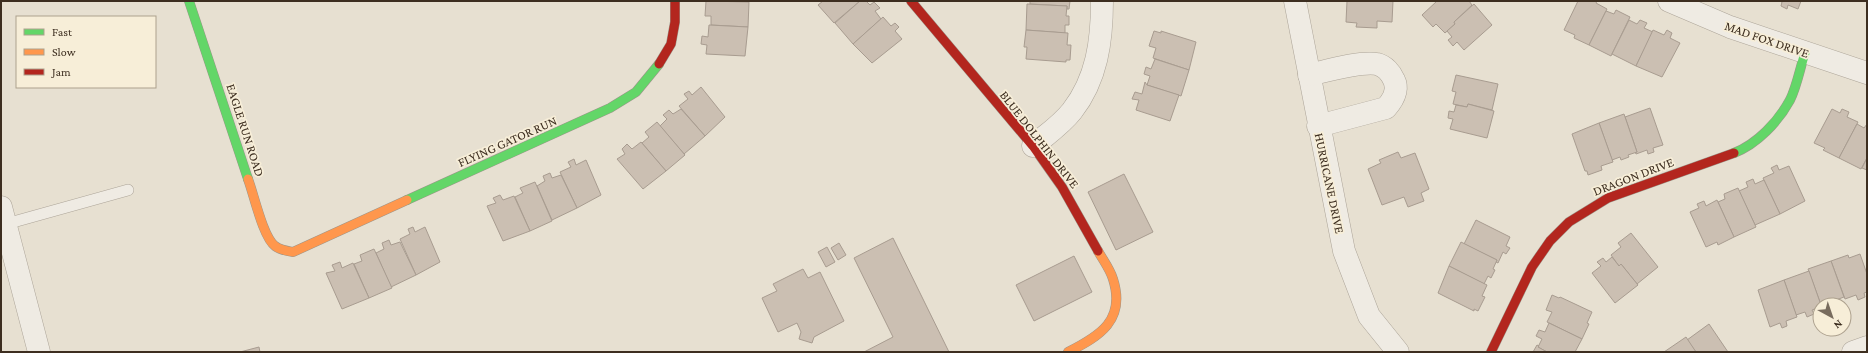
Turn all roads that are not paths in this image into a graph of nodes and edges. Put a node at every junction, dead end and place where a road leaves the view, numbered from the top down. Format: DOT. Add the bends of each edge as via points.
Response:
graph roads {
  1 [pos="189,1"];
  2 [pos="675,1"];
  3 [pos="911,1"];
  4 [pos="1294,1"];
  5 [pos="1669,1"];
  6 [pos="1104,3"];
  7 [pos="1805,53"];
  8 [pos="1867,73"];
  9 [pos="1309,75"];
  10 [pos="1318,126"];
  11 [pos="1033,146"];
  12 [pos="128,190"];
  13 [pos="3,215"];
  14 [pos="293,252"];
  15 [pos="1867,347"];
  16 [pos="39,352"];
  17 [pos="1068,352"];
  18 [pos="1398,352"];
  19 [pos="1491,352"];
  20 [pos="1852,352"];
  1 -- 14 [label="street, EAGLE RUN ROAD" via="268,238 281,251"];
  2 -- 14 [label="street, FLYING GATOR RUN" via="671,44 656,69 636,92 610,108"];
  3 -- 11 [label="street, BLUE DOLPHIN DRIVE"];
  4 -- 9 [label="street, HURRICANE DRIVE"];
  5 -- 7 [label="street, MAD FOX DRIVE" via="1730,27"];
  6 -- 11 [label="street" via="1099,50 1092,75 1082,96 1062,121"];
  7 -- 8 [label="street, MAD FOX DRIVE"];
  7 -- 19 [label="street, DRAGON DRIVE" via="1790,100 1763,135 1738,151 1608,198 1589,208 1550,241 1532,266"];
  9 -- 10 [label="street, HURRICANE DRIVE"];
  9 -- 10 [label="street" via="1377,64 1386,68 1396,84 1392,101 1386,108"];
  10 -- 18 [label="street, HURRICANE DRIVE" via="1344,251 1351,273 1369,316"];
  11 -- 17 [label="street, BLUE DOLPHIN DRIVE" via="1066,192 1113,278 1117,293 1110,323 1095,338"];
  12 -- 13 [label="lane"];
  13 -- 16 [label="street"];
  15 -- 20 [label="street"];
}
